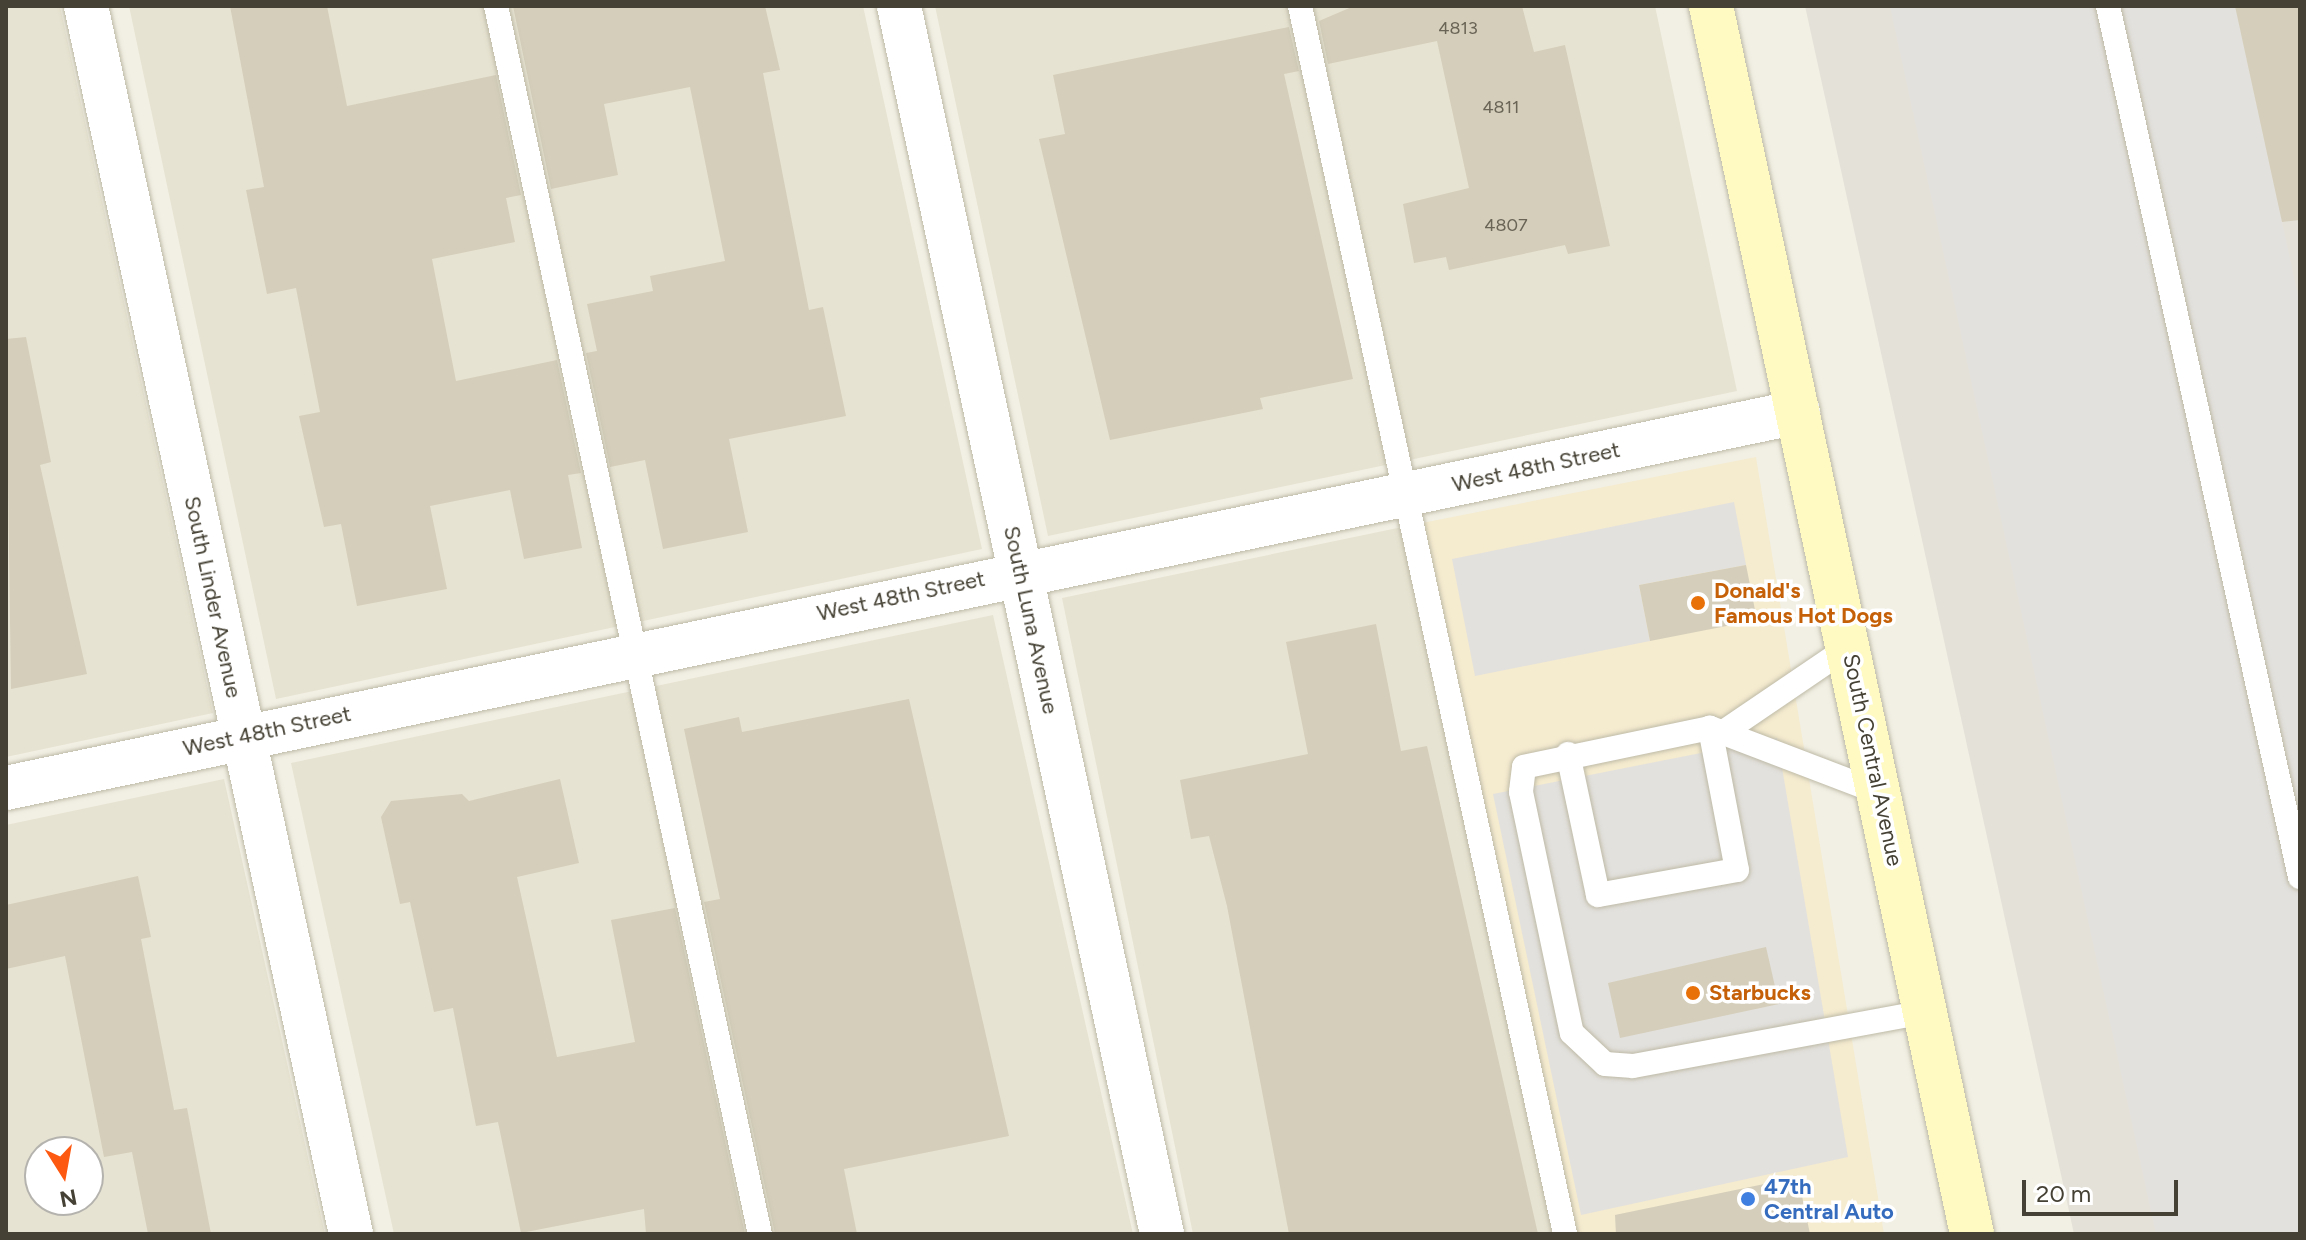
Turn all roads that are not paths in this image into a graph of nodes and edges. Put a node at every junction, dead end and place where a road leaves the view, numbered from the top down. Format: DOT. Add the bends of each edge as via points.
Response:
graph roads {
  1 [pos="86,6"];
  2 [pos="496,6"];
  3 [pos="899,6"];
  4 [pos="1300,6"];
  5 [pos="1711,6"];
  6 [pos="2108,6"];
  7 [pos="1798,412"];
  8 [pos="1405,494"];
  9 [pos="1021,571"];
  10 [pos="1850,646"];
  11 [pos="637,650"];
  12 [pos="1719,728"];
  13 [pos="243,737"];
  14 [pos="1568,754"];
  15 [pos="6,788"];
  16 [pos="1878,792"];
  17 [pos="2300,877"];
  18 [pos="1925,1012"];
  19 [pos="351,1234"];
  20 [pos="760,1234"];
  21 [pos="1162,1234"];
  22 [pos="1565,1234"];
  23 [pos="1972,1234"];
  1 -- 13 [label="street, South Linder Avenue"];
  2 -- 11 [label="lane"];
  3 -- 9 [label="street, South Luna Avenue"];
  4 -- 8 [label="lane"];
  5 -- 7 [label="main road, South Central Avenue"];
  6 -- 17 [label="lane"];
  7 -- 8 [label="street, West 48th Street"];
  7 -- 10 [label="main road, South Central Avenue"];
  8 -- 9 [label="street, West 48th Street"];
  8 -- 22 [label="lane"];
  9 -- 11 [label="street, West 48th Street"];
  9 -- 21 [label="street, South Luna Avenue"];
  10 -- 12 [label="lane"];
  10 -- 16 [label="main road, South Central Avenue"];
  11 -- 13 [label="street, West 48th Street"];
  11 -- 20 [label="lane"];
  12 -- 14 [label="lane"];
  12 -- 14 [label="lane" via="1737,870 1598,895"];
  12 -- 16 [label="lane"];
  13 -- 15 [label="street, West 48th Street"];
  13 -- 19 [label="street, South Linder Avenue"];
  14 -- 18 [label="lane" via="1524,767 1521,792 1572,1033 1605,1064 1633,1066"];
  16 -- 18 [label="main road, South Central Avenue"];
  18 -- 23 [label="main road, South Central Avenue"];
}
